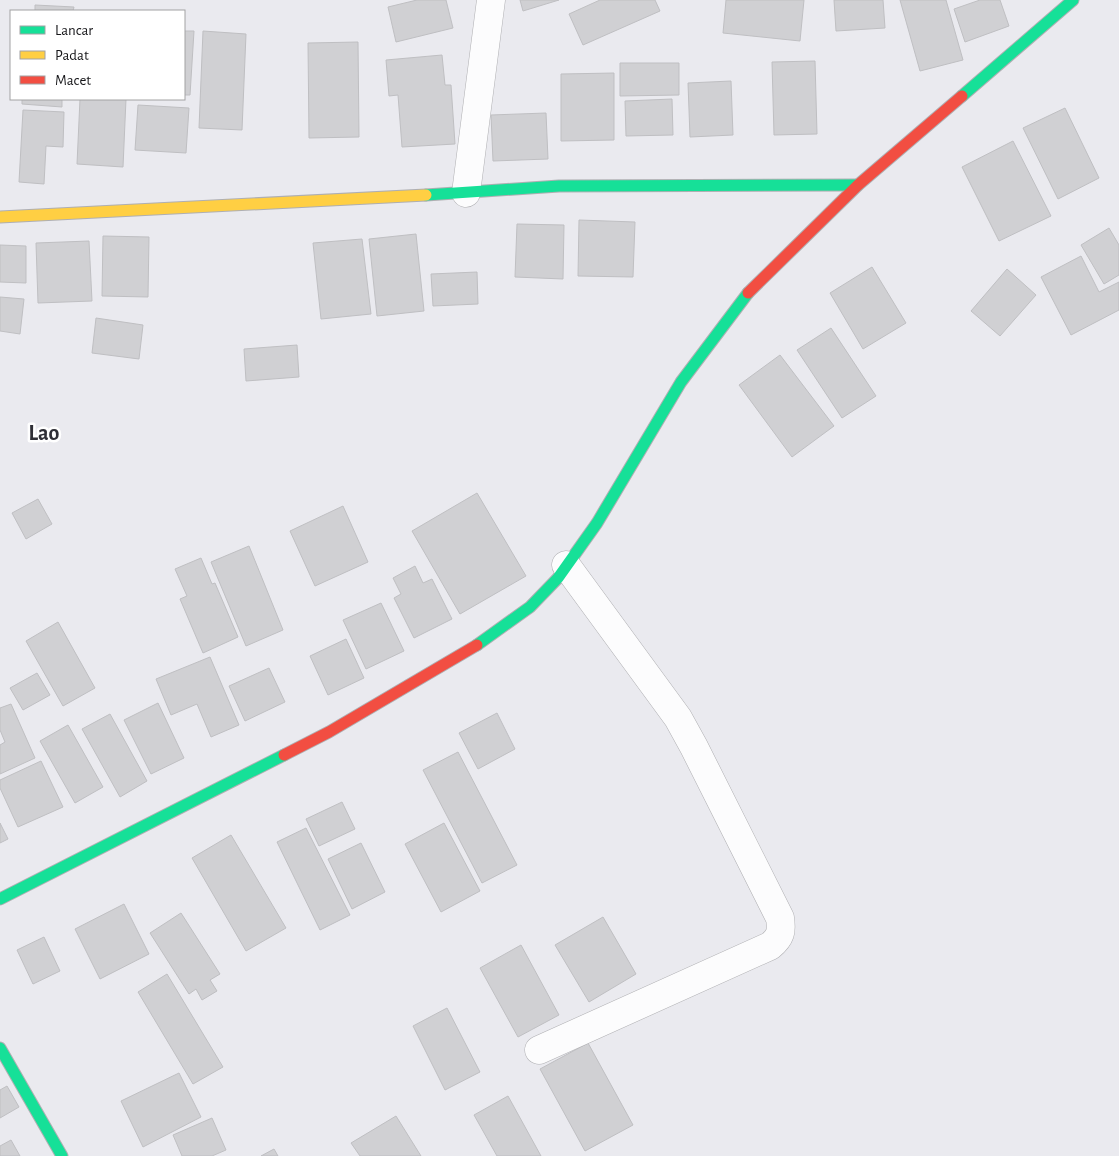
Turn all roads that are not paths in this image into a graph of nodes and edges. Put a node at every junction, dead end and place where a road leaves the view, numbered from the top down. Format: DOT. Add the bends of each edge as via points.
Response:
graph roads {
  1 [pos="491,0"];
  2 [pos="1073,0"];
  3 [pos="858,185"];
  4 [pos="466,193"];
  5 [pos="0,217"];
  6 [pos="566,565"];
  7 [pos="0,899"];
  8 [pos="0,1048"];
  9 [pos="539,1050"];
  10 [pos="62,1156"];
  1 -- 4 [label="street"];
  2 -- 3 [label="street"];
  3 -- 4 [label="street" via="559,186"];
  3 -- 6 [label="street" via="744,297 680,382 597,523"];
  4 -- 5 [label="street"];
  6 -- 7 [label="street" via="530,607 481,643 328,732"];
  6 -- 9 [label="street" via="678,718 780,918 782,929 779,938 770,946"];
  8 -- 10 [label="street"];
}
